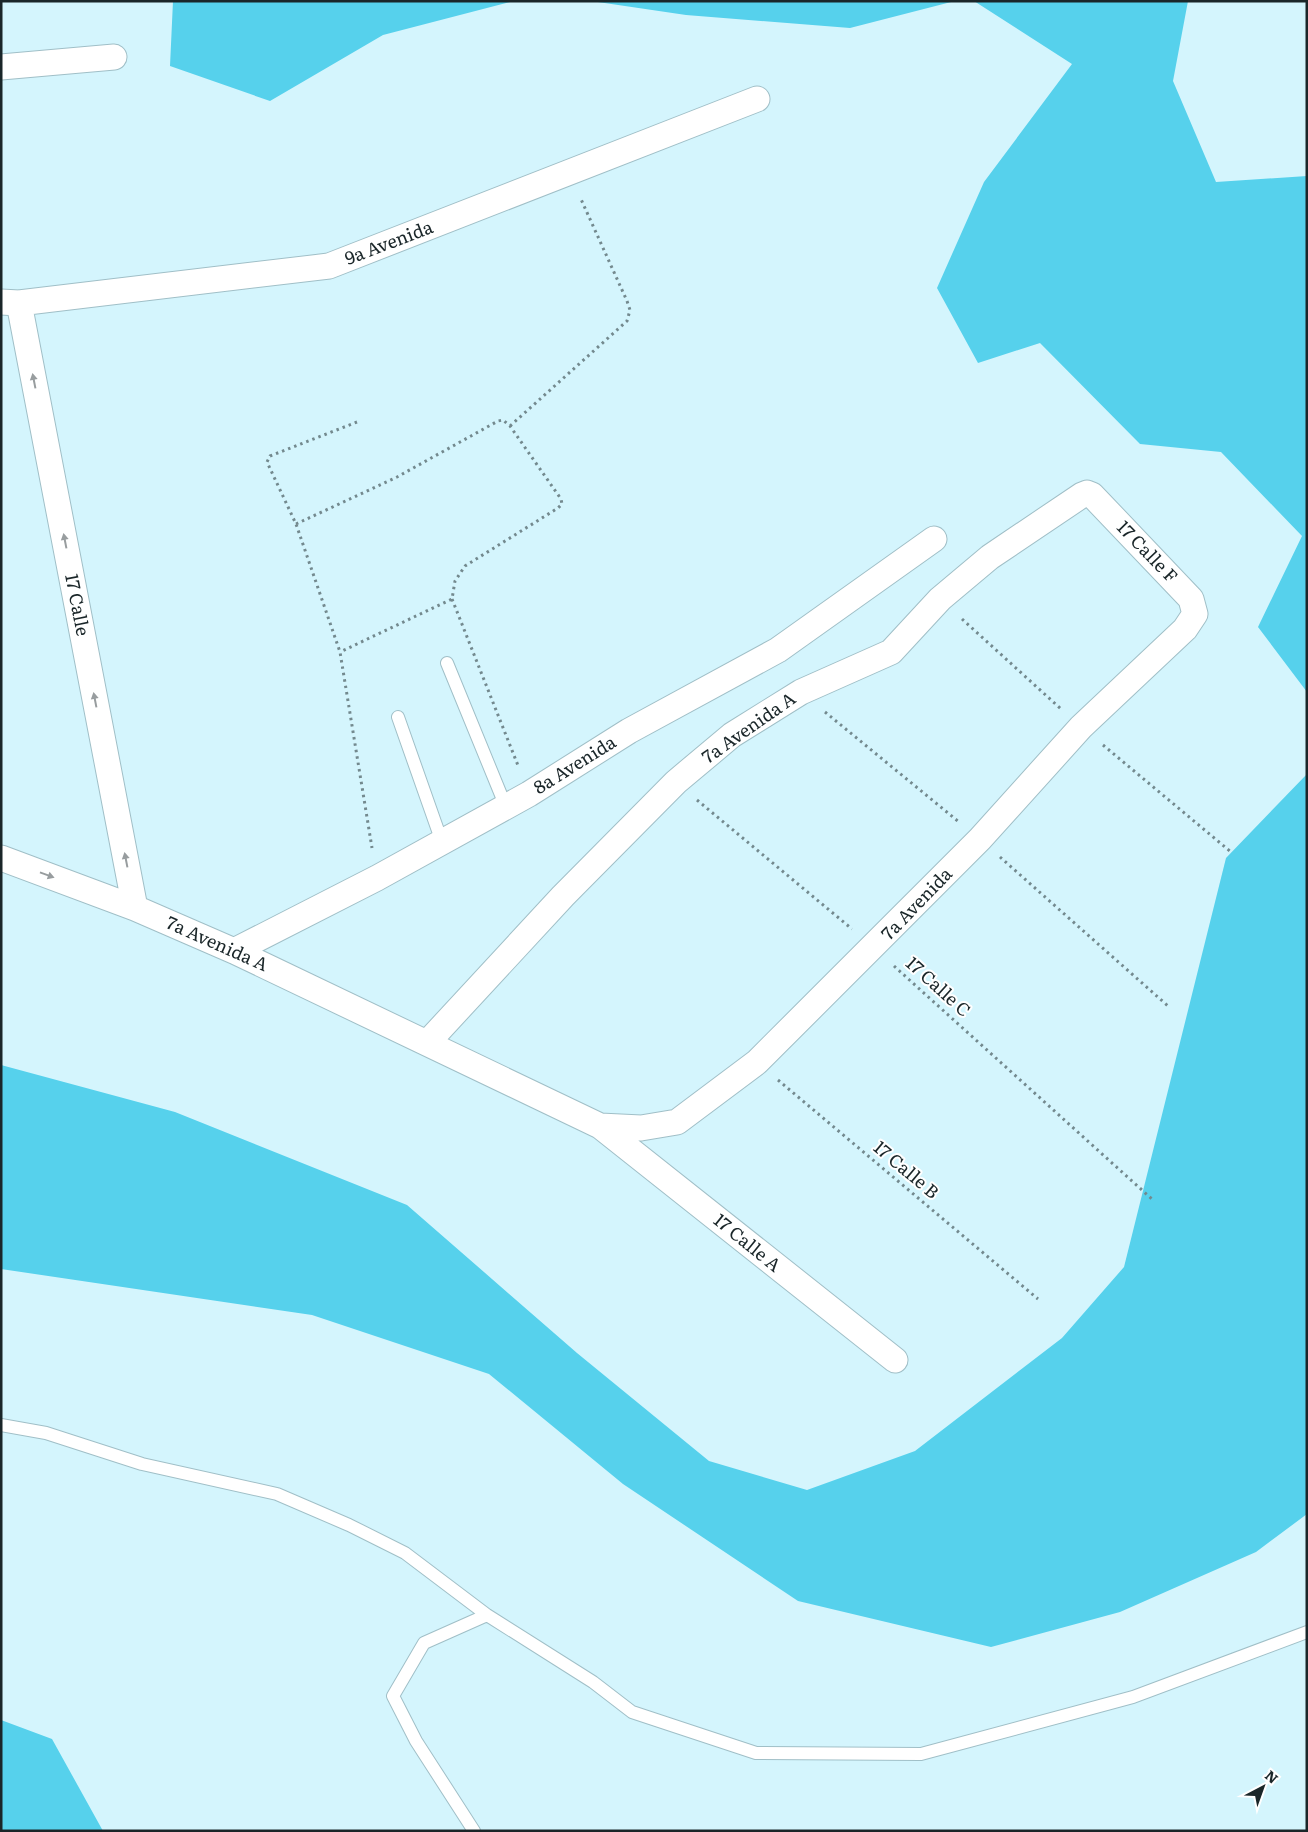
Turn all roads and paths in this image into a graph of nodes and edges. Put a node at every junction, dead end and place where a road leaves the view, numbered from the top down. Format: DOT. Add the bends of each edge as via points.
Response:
graph roads {
  1 [pos="114,56"];
  2 [pos="1,67"];
  3 [pos="756,100"];
  4 [pos="569,173"];
  5 [pos="10,302"];
  6 [pos="357,422"];
  7 [pos="510,426"];
  8 [pos="1092,495"];
  9 [pos="296,524"];
  10 [pos="934,539"];
  11 [pos="452,599"];
  12 [pos="1195,614"];
  13 [pos="340,652"];
  14 [pos="447,662"];
  15 [pos="398,717"];
  16 [pos="676,782"];
  17 [pos="529,794"];
  18 [pos="506,807"];
  19 [pos="442,842"];
  20 [pos="1,858"];
  21 [pos="377,878"];
  22 [pos="135,908"];
  23 [pos="874,948"];
  24 [pos="234,951"];
  25 [pos="428,1042"];
  26 [pos="757,1062"];
  27 [pos="600,1126"];
  28 [pos="1153,1200"];
  29 [pos="1038,1299"];
  30 [pos="895,1360"];
  31 [pos="1,1425"];
  32 [pos="487,1615"];
  33 [pos="1307,1632"];
  34 [pos="474,1831"];
  1 -- 2 [label="street"];
  3 -- 4 [label="street, 9a Avenida"];
  4 -- 5 [label="street, 9a Avenida" via="329,266"];
  4 -- 7 [label="path" via="630,310 627,320"];
  22 -- 5 [label="street, 17 Calle, one-way"];
  6 -- 9 [label="path" via="267,458"];
  7 -- 9 [label="path" via="503,420 498,421 397,477"];
  7 -- 11 [label="path" via="562,504 465,566 455,581"];
  8 -- 12 [label="street, 17 Calle F" via="1191,599"];
  8 -- 16 [label="street, 7a Avenida A" via="1082,495 990,557 940,599 891,652 801,692 732,735"];
  9 -- 13 [label="path"];
  10 -- 17 [label="street, 8a Avenida" via="778,650 629,731"];
  11 -- 13 [label="path"];
  11 -- 17 [label="path"];
  12 -- 23 [label="street, 7a Avenida" via="1185,630 1081,727 980,839"];
  13 -- 21 [label="path"];
  14 -- 18 [label="lane"];
  15 -- 19 [label="lane"];
  16 -- 23 [label="path, 17 Calle C"];
  16 -- 25 [label="street, 7a Avenida A" via="563,896"];
  17 -- 18 [label="street, 8a Avenida"];
  18 -- 19 [label="street, 8a Avenida"];
  19 -- 21 [label="street, 8a Avenida"];
  20 -- 22 [label="street, 7a Avenida A, one-way"];
  21 -- 24 [label="street, 8a Avenida"];
  22 -- 24 [label="street, 7a Avenida A"];
  23 -- 26 [label="street, 7a Avenida"];
  23 -- 28 [label="path, 17 Calle C"];
  24 -- 25 [label="street, 7a Avenida A"];
  25 -- 27 [label="street, 7a Avenida A"];
  26 -- 27 [label="street, 7a Avenida" via="677,1122 641,1128"];
  26 -- 29 [label="path, 17 Calle B"];
  27 -- 30 [label="street, 17 Calle A"];
  31 -- 32 [label="lane" via="46,1433 142,1464 277,1494 405,1553"];
  32 -- 33 [label="lane" via="593,1682 632,1712 756,1753 922,1754 1134,1697"];
  32 -- 34 [label="lane" via="424,1643 393,1696 416,1741"];
}
